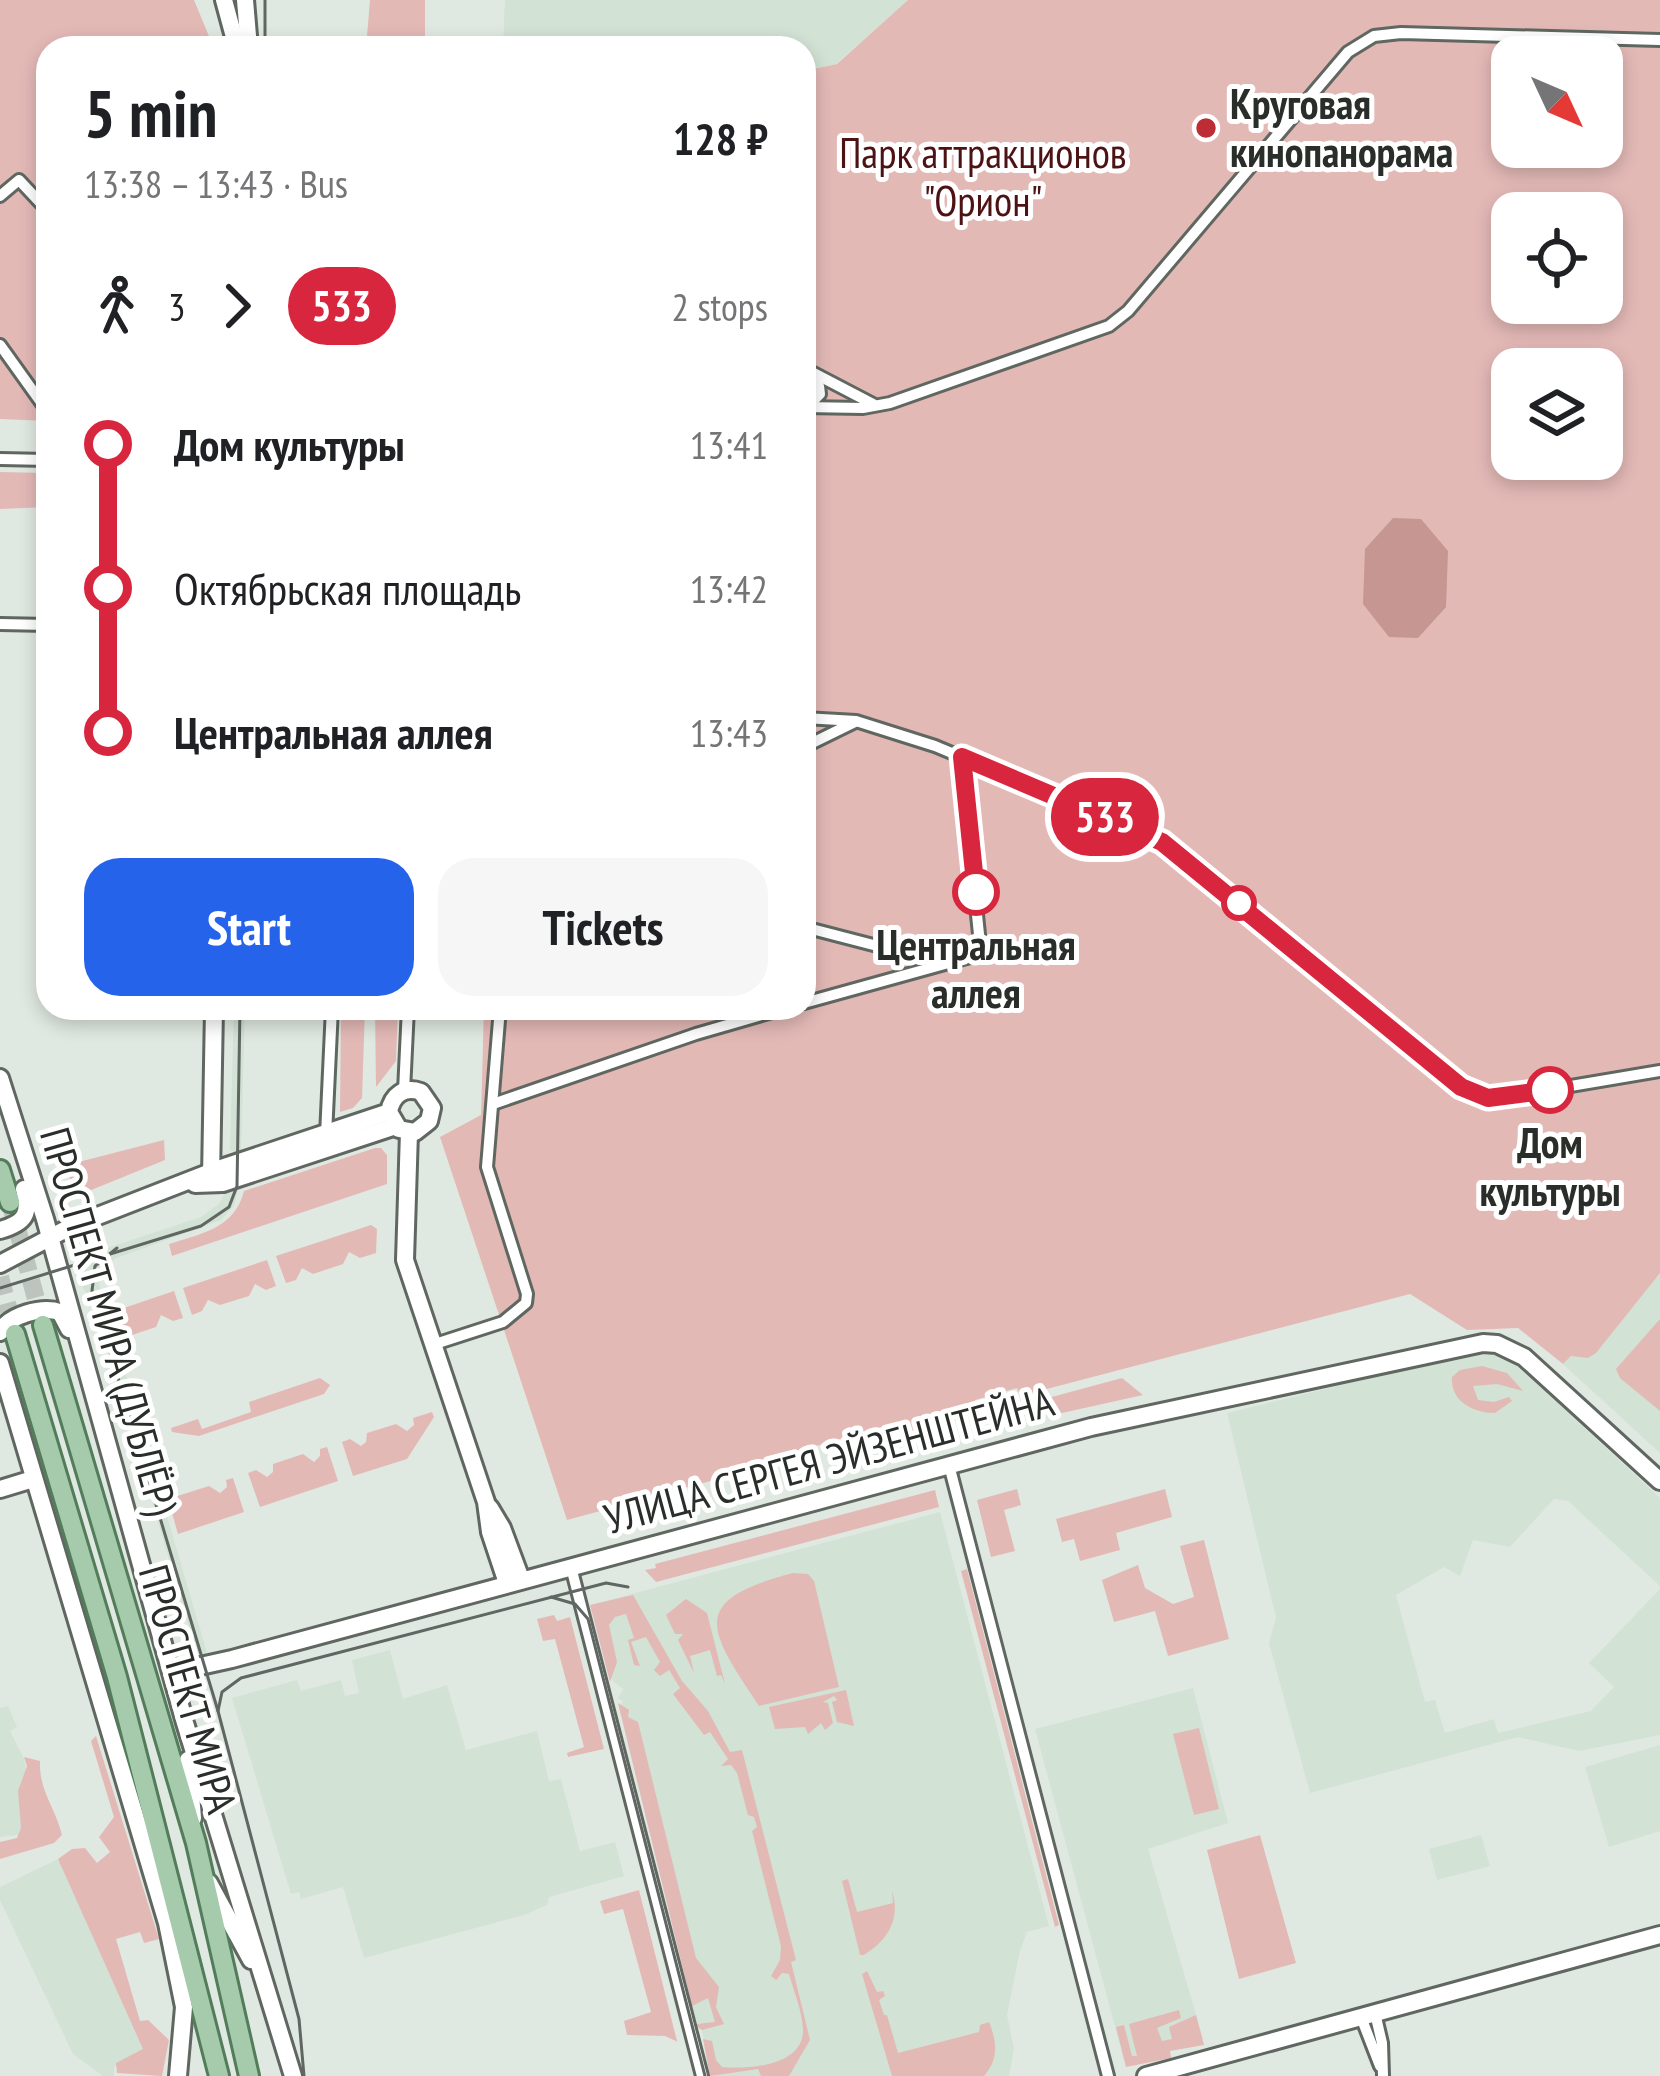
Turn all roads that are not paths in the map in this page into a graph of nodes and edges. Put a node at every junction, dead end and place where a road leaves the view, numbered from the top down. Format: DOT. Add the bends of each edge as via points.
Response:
graph roads {
  1 [pos="224,0"];
  2 [pos="242,0"];
  3 [pos="241,36"];
  4 [pos="244,36"];
  5 [pos="1660,40"];
  6 [pos="0,196"];
  7 [pos="36,198"];
  8 [pos="0,345"];
  9 [pos="816,378"];
  10 [pos="36,395"];
  11 [pos="816,405"];
  12 [pos="882,405"];
  13 [pos="0,459"];
  14 [pos="36,460"];
  15 [pos="0,624"];
  16 [pos="36,625"];
  17 [pos="816,719"];
  18 [pos="856,721"];
  19 [pos="816,741"];
  20 [pos="962,757"];
  21 [pos="816,929"];
  22 [pos="942,963"];
  23 [pos="816,1000"];
  24 [pos="214,1020"];
  25 [pos="223,1020"];
  26 [pos="332,1020"];
  27 [pos="407,1020"];
  28 [pos="499,1020"];
  29 [pos="740,1020"];
  30 [pos="1660,1071"];
  31 [pos="0,1078"];
  32 [pos="404,1091"];
  33 [pos="493,1104"];
  34 [pos="398,1124"];
  35 [pos="327,1133"];
  36 [pos="373,1133"];
  37 [pos="20,1146"];
  38 [pos="279,1164"];
  39 [pos="0,1171"];
  40 [pos="216,1177"];
  41 [pos="407,1181"];
  42 [pos="10,1202"];
  43 [pos="0,1230"];
  44 [pos="50,1238"];
  45 [pos="0,1264"];
  46 [pos="43,1325"];
  47 [pos="5,1334"];
  48 [pos="432,1345"];
  49 [pos="84,1356"];
  50 [pos="3,1372"];
  51 [pos="949,1466"];
  52 [pos="33,1479"];
  53 [pos="1660,1481"];
  54 [pos="0,1489"];
  55 [pos="572,1567"];
  56 [pos="514,1581"];
  57 [pos="173,1672"];
  58 [pos="185,1723"];
  59 [pos="196,1843"];
  60 [pos="203,1871"];
  61 [pos="166,1923"];
  62 [pos="1660,1935"];
  63 [pos="265,1982"];
  64 [pos="196,1987"];
  65 [pos="1368,2016"];
  66 [pos="1382,2073"];
  67 [pos="178,2076"];
  68 [pos="219,2076"];
  69 [pos="249,2076"];
  70 [pos="293,2076"];
  71 [pos="702,2076"];
  72 [pos="1108,2076"];
  73 [pos="1146,2076"];
  1 -- 3 [label="main road"];
  2 -- 4 [label="main road"];
  5 -- 12 [label="street" via="1401,33 1364,40 1119,320"];
  6 -- 7 [label="street" via="19,180"];
  8 -- 10 [label="street"];
  9 -- 12 [label="street"];
  11 -- 12 [label="street"];
  13 -- 14 [label="street"];
  15 -- 16 [label="street"];
  17 -- 18 [label="street"];
  18 -- 19 [label="street"];
  18 -- 20 [label="street"];
  20 -- 22 [label="street" via="981,954"];
  20 -- 30 [label="street" via="1162,842 1470,1091 1505,1097"];
  21 -- 22 [label="street"];
  22 -- 23 [label="street"];
  24 -- 40 [label="main road"];
  25 -- 40 [label="main road"];
  26 -- 35 [label="street"];
  27 -- 32 [label="street"];
  28 -- 33 [label="street"];
  29 -- 33 [label="street"];
  31 -- 37 [label="main road, ПРОСПЕКТ МИРА (ДУБЛЁР)"];
  32 -- 34 [label="main road" via="394,1098"];
  32 -- 34 [label="main road" via="421,1092 432,1108 426,1126"];
  33 -- 48 [label="street" via="489,1184 526,1303 502,1322"];
  34 -- 35 [label="main road"];
  34 -- 36 [label="main road"];
  34 -- 41 [label="main road"];
  35 -- 38 [label="street"];
  35 -- 40 [label="main road"];
  36 -- 38 [label="main road"];
  36 -- 41 [label="main road" via="396,1143"];
  37 -- 43 [label="main road" via="28,1213"];
  37 -- 44 [label="main road, ПРОСПЕКТ МИРА (ДУБЛЁР)"];
  38 -- 40 [label="main road"];
  39 -- 42 [label="main road"];
  40 -- 44 [label="main road"];
  41 -- 48 [label="main road" via="405,1260"];
  44 -- 45 [label="main road"];
  44 -- 49 [label="main road, ПРОСПЕКТ МИРА (ДУБЛЁР)"];
  46 -- 59 [label="main road, ПРОСПЕКТ МИРА"];
  47 -- 49 [label="main road" via="13,1319 55,1309"];
  47 -- 50 [label="main road"];
  47 -- 64 [label="main road, ПРОСПЕКТ МИРА" via="117,1677"];
  48 -- 56 [label="main road" via="490,1532"];
  49 -- 57 [label="main road, ПРОСПЕКТ МИРА (ДУБЛЁР)"];
  50 -- 52 [label="main road"];
  51 -- 53 [label="main road, УЛИЦА СЕРГЕЯ ЭЙЗЕНШТЕЙНА" via="1090,1427 1483,1343 1507,1347 1533,1366"];
  51 -- 55 [label="main road, УЛИЦА СЕРГЕЯ ЭЙЗЕНШТЕЙНА"];
  51 -- 72 [label="street"];
  52 -- 54 [label="main road"];
  52 -- 61 [label="main road"];
  55 -- 56 [label="main road, УЛИЦА СЕРГЕЯ ЭЙЗЕНШТЕЙНА"];
  55 -- 71 [label="street"];
  56 -- 57 [label="main road, УЛИЦА СЕРГЕЯ ЭЙЗЕНШТЕЙНА"];
  57 -- 58 [label="main road, ПРОСПЕКТ МИРА (ДУБЛЁР)"];
  58 -- 59 [label="main road, ПРОСПЕКТ МИРА (ДУБЛЁР)"];
  58 -- 63 [label="main road, ПРОСПЕКТ МИРА (ДУБЛЁР)"];
  59 -- 60 [label="main road, ПРОСПЕКТ МИРА"];
  60 -- 63 [label="main road"];
  60 -- 69 [label="main road, ПРОСПЕКТ МИРА"];
  61 -- 64 [label="main road"];
  61 -- 67 [label="main road" via="184,2007"];
  62 -- 65 [label="main road"];
  63 -- 70 [label="main road, ПРОСПЕКТ МИРА (ДУБЛЁР)"];
  64 -- 68 [label="main road, ПРОСПЕКТ МИРА"];
  65 -- 66 [label="street"];
  65 -- 73 [label="main road"];
}
